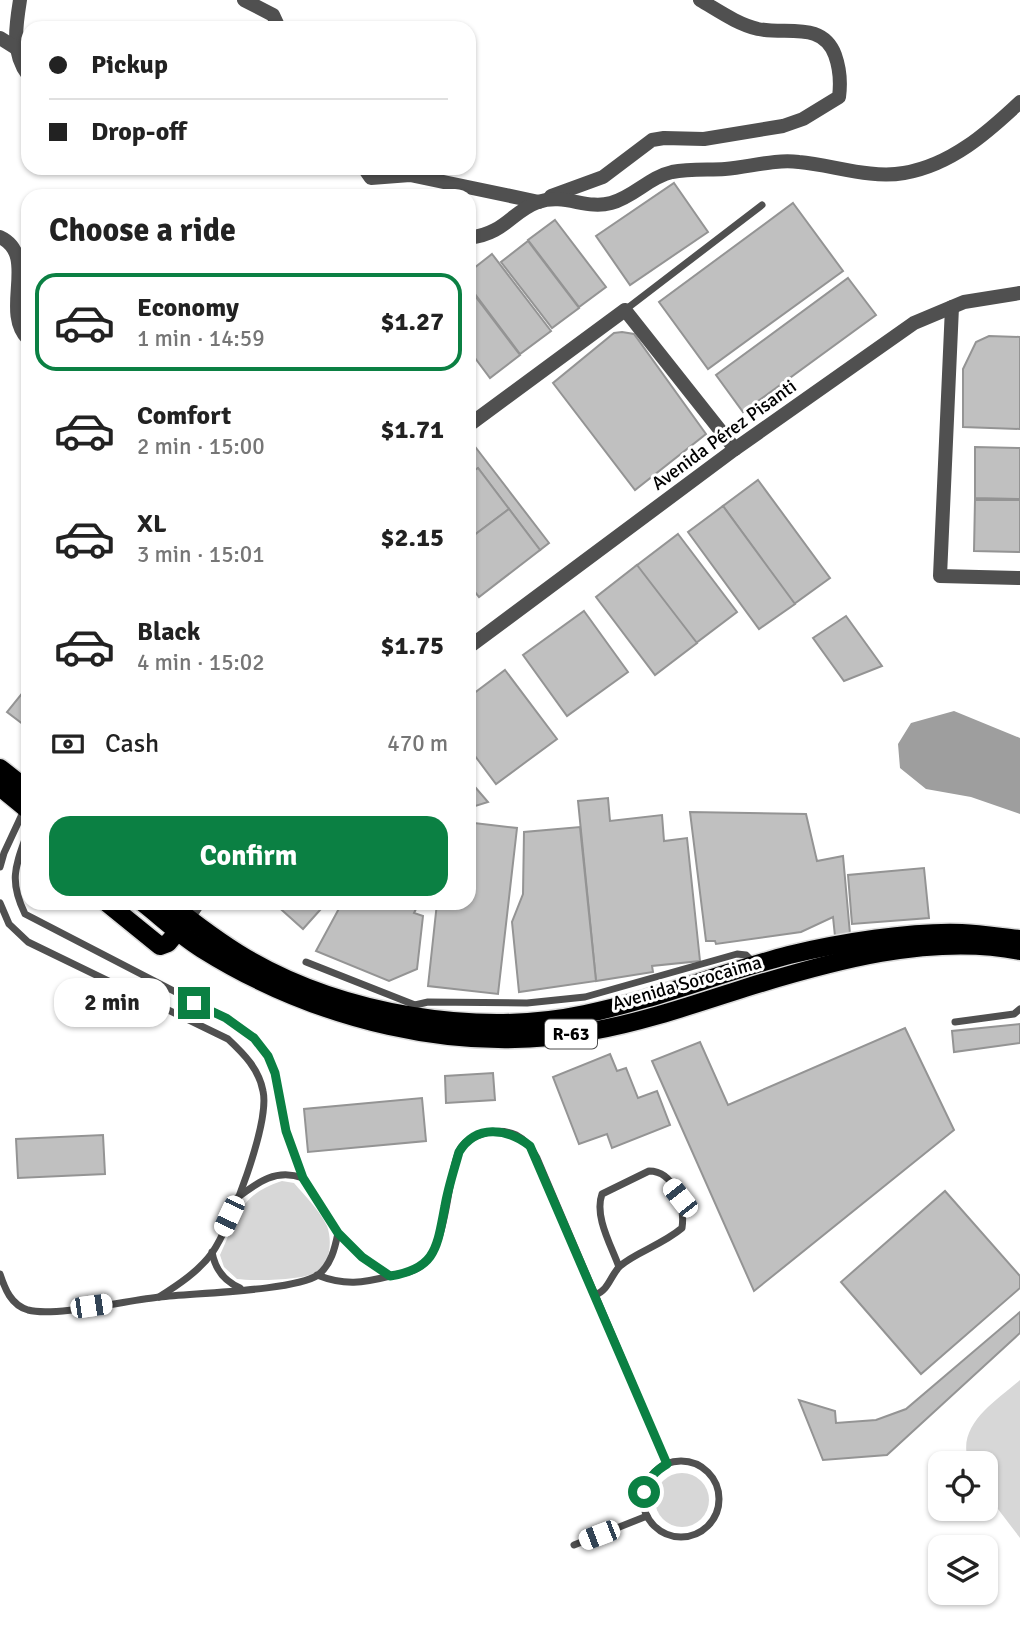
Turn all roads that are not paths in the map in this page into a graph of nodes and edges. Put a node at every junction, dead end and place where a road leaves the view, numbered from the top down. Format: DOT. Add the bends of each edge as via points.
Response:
graph roads {
  1 [pos="20,0"];
  2 [pos="244,0"];
  3 [pos="700,0"];
  4 [pos="276,21"];
  5 [pos="0,38"];
  6 [pos="16,48"];
  7 [pos="21,63"];
  8 [pos="1020,102"];
  9 [pos="369,175"];
  10 [pos="410,175"];
  11 [pos="410,175"];
  12 [pos="541,202"];
  13 [pos="762,205"];
  14 [pos="476,236"];
  15 [pos="0,237"];
  16 [pos="1020,293"];
  17 [pos="952,307"];
  18 [pos="625,310"];
  19 [pos="21,334"];
  20 [pos="476,420"];
  21 [pos="735,449"];
  22 [pos="1020,578"];
  23 [pos="476,642"];
  24 [pos="0,768"];
  25 [pos="0,787"];
  26 [pos="21,794"];
  27 [pos="21,799"];
  28 [pos="21,815"];
  29 [pos="21,848"];
  30 [pos="0,867"];
  31 [pos="0,903"];
  32 [pos="21,903"];
  33 [pos="24,910"];
  34 [pos="116,910"];
  35 [pos="156,910"];
  36 [pos="173,910"];
  37 [pos="193,910"];
  38 [pos="183,925"];
  39 [pos="1020,939"];
  40 [pos="908,943"];
  41 [pos="1020,951"];
  42 [pos="306,962"];
  43 [pos="1020,1010"];
  44 [pos="407,1016"];
  45 [pos="955,1022"];
  46 [pos="303,1178"];
  47 [pos="237,1198"];
  48 [pos="338,1233"];
  49 [pos="212,1252"];
  50 [pos="620,1267"];
  51 [pos="0,1274"];
  52 [pos="317,1275"];
  53 [pos="390,1276"];
  54 [pos="243,1290"];
  55 [pos="595,1295"];
  56 [pos="159,1297"];
  57 [pos="667,1464"];
  58 [pos="647,1516"];
  59 [pos="574,1545"];
  1 -- 6 [label="street"];
  2 -- 4 [label="street"];
  3 -- 12 [label="street" via="740,24 760,30 823,36 839,67 839,97 783,126 704,139 652,140 604,177"];
  5 -- 6 [label="street"];
  6 -- 7 [label="street"];
  8 -- 12 [label="street" via="968,146 939,163 907,173 878,174 783,161 663,175 609,204 562,198"];
  9 -- 10 [label="street"];
  11 -- 12 [label="street"];
  12 -- 14 [label="street" via="502,228"];
  13 -- 18 [label="lane"];
  15 -- 19 [label="street" via="8,242 16,264 8,306"];
  16 -- 17 [label="street, Avenida Pérez Pisanti"];
  17 -- 21 [label="street, Avenida Pérez Pisanti" via="914,323"];
  17 -- 22 [label="street" via="940,576"];
  18 -- 20 [label="street"];
  18 -- 21 [label="street"];
  21 -- 23 [label="street, Avenida Pérez Pisanti"];
  24 -- 26 [label="main road"];
  25 -- 27 [label="main road"];
  28 -- 30 [label="lane"];
  29 -- 32 [label="lane" via="15,886"];
  31 -- 47 [label="lane" via="9,924 28,942 228,1039 251,1061 263,1091 263,1121"];
  33 -- 46 [label="lane" via="226,1018 254,1038 275,1073 286,1131"];
  34 -- 38 [label="main road" via="160,946"];
  35 -- 38 [label="main road, Avenida Sorocaima / R-63"];
  36 -- 38 [label="main road, Avenida Sorocaima / R-63"];
  37 -- 38 [label="street"];
  38 -- 44 [label="main road, Avenida Sorocaima / R-63" via="288,978"];
  39 -- 40 [label="main road, Avenida Sorocaima / R-63" via="961,933"];
  40 -- 41 [label="main road, Avenida Sorocaima / R-63"];
  40 -- 44 [label="main road, Avenida Sorocaima / R-63" via="824,948 620,1006 544,1020 449,1021"];
  40 -- 44 [label="main road, Avenida Sorocaima / R-63" via="591,1031 506,1040"];
  42 -- 44 [label="lane"];
  43 -- 45 [label="lane"];
  46 -- 47 [label="lane" via="269,1177"];
  46 -- 48 [label="lane"];
  47 -- 49 [label="lane"];
  48 -- 52 [label="lane" via="332,1257"];
  48 -- 53 [label="lane"];
  49 -- 54 [label="lane" via="214,1266"];
  49 -- 56 [label="lane"];
  50 -- 50 [label="lane" via="682,1228 680,1198 656,1171 602,1194 598,1205"];
  50 -- 55 [label="lane" via="603,1292"];
  51 -- 56 [label="lane" via="8,1296 26,1310 46,1312"];
  52 -- 53 [label="lane" via="349,1283"];
  52 -- 54 [label="lane"];
  53 -- 55 [label="lane" via="419,1268 431,1258 459,1152 475,1136 500,1130 517,1135 530,1146"];
  54 -- 56 [label="lane"];
  55 -- 57 [label="lane"];
  57 -- 58 [label="lane" via="648,1480 644,1492"];
  57 -- 58 [label="lane" via="691,1462 703,1468 717,1488 717,1512 701,1531 677,1537 655,1526"];
  58 -- 59 [label="lane"];
}
